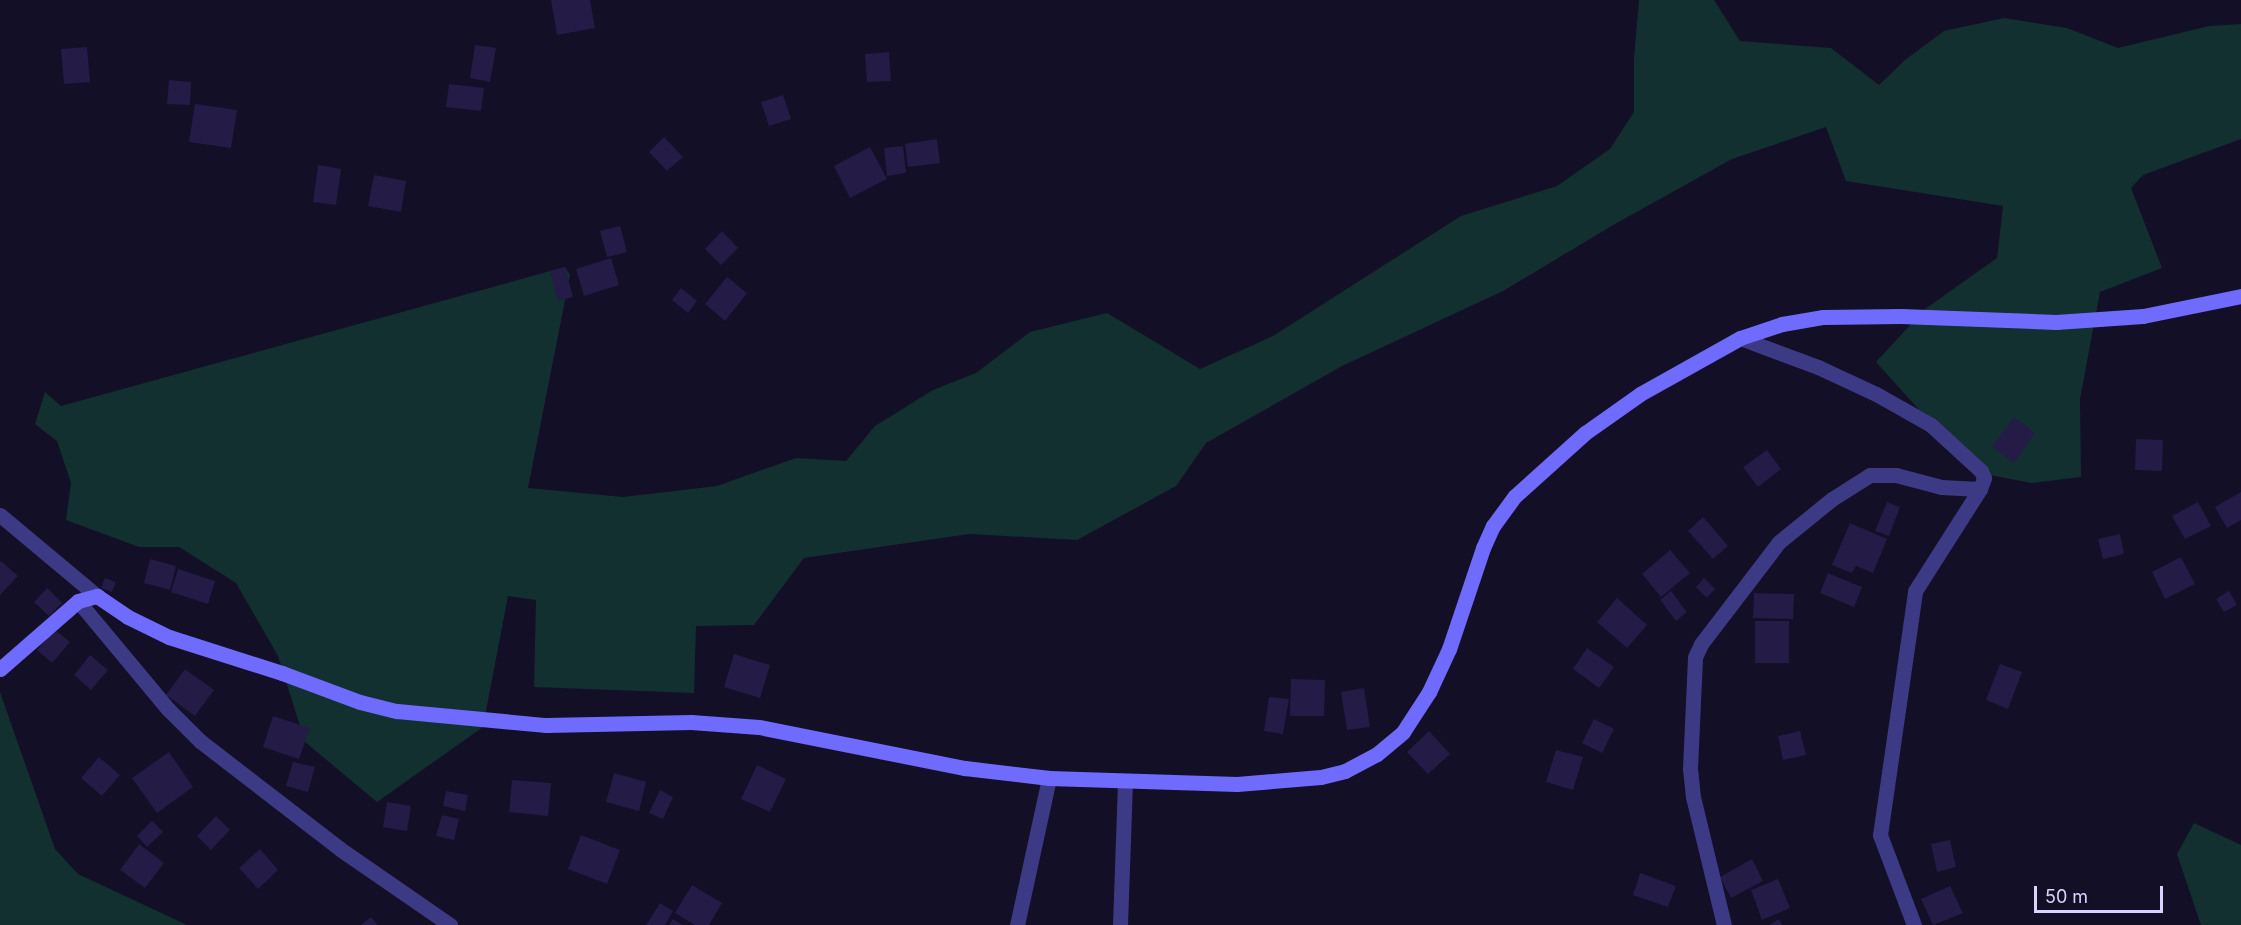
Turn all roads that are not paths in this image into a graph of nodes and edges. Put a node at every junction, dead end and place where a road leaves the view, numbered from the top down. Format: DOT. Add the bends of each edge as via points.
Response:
graph roads {
  1 [pos="2241,296"];
  2 [pos="1740,338"];
  3 [pos="1980,489"];
  4 [pos="0,515"];
  5 [pos="96,596"];
  6 [pos="78,601"];
  7 [pos="0,669"];
  8 [pos="1049,778"];
  9 [pos="1125,782"];
  10 [pos="450,925"];
  11 [pos="1017,925"];
  12 [pos="1120,925"];
  13 [pos="1724,925"];
  14 [pos="1914,925"];
  1 -- 2 [label="street" via="2143,316 2056,322 1823,317 1782,324"];
  2 -- 3 [label="street" via="1818,367 1931,425 1981,471 1984,478"];
  2 -- 9 [label="street" via="1640,394 1586,433 1539,472 1501,513 1483,548 1465,609 1429,692 1403,732 1377,754 1345,771 1322,777 1237,784"];
  3 -- 13 [label="street" via="1941,487 1896,475 1870,475 1832,499 1779,542 1701,644 1695,657 1690,768 1693,797"];
  3 -- 14 [label="street" via="1915,591 1913,603 1880,835"];
  4 -- 5 [label="street"];
  5 -- 6 [label="street"];
  5 -- 8 [label="street" via="169,637 397,711 546,725 691,722 759,727 965,768"];
  6 -- 7 [label="street"];
  6 -- 10 [label="street" via="168,710 200,741 340,849"];
  8 -- 9 [label="street"];
  8 -- 11 [label="street"];
  9 -- 12 [label="street"];
}
